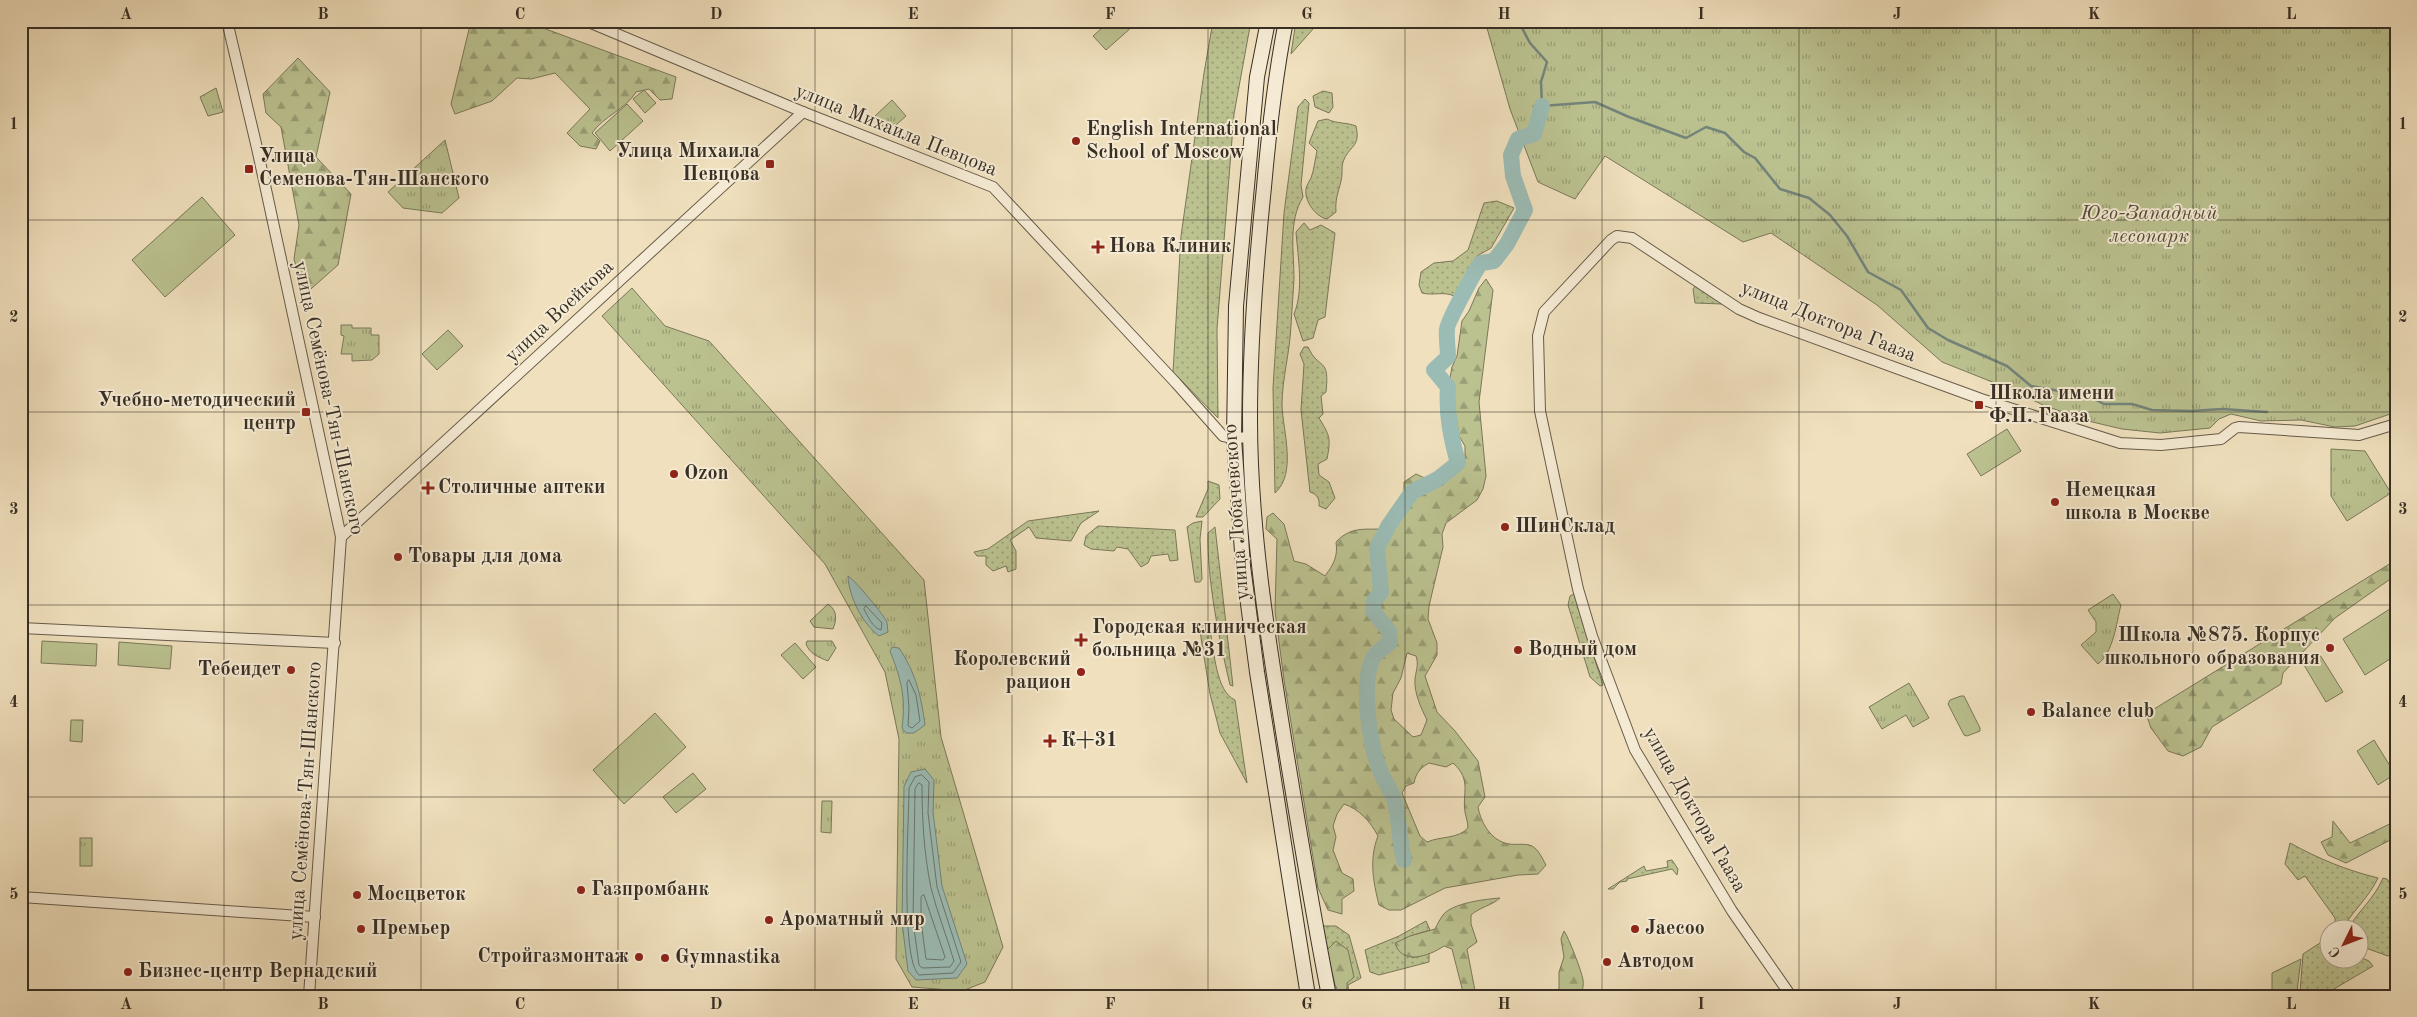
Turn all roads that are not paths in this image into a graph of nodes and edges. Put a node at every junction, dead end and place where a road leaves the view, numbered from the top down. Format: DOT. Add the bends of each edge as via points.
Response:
graph roads {
  1 [pos="227,21"];
  2 [pos="586,21"];
  3 [pos="1268,21"];
  4 [pos="1286,21"];
  5 [pos="803,112"];
  6 [pos="2396,424"];
  7 [pos="1251,437"];
  8 [pos="1234,438"];
  9 [pos="341,537"];
  10 [pos="21,628"];
  11 [pos="335,644"];
  12 [pos="21,897"];
  13 [pos="315,917"];
  14 [pos="309,996"];
  15 [pos="1308,996"];
  16 [pos="1329,996"];
  17 [pos="1791,996"];
  1 -- 9 [label="street, улица Семёнова-Тян-Шанского"];
  2 -- 5 [label="street, улица Михаила Певцова"];
  3 -- 8 [label="main road, улица Лобачевского" via="1257,77 1236,306"];
  4 -- 7 [label="main road, улица Лобачевского" via="1275,77 1253,306"];
  5 -- 8 [label="street, улица Михаила Певцова" via="993,186 1218,431 1223,436"];
  5 -- 9 [label="street, улица Воейкова"];
  6 -- 17 [label="street, улица Доктора Гааза" via="2358,435 2239,427 2221,439 2161,445 2120,443 1981,399 1759,318 1739,309 1632,238 1617,236 1611,240 1544,312 1538,336 1540,411 1578,588 1592,636 1635,750 1732,911"];
  7 -- 8 [label="street"];
  7 -- 16 [label="main road, улица Лобачевского" via="1265,616"];
  8 -- 15 [label="main road, улица Лобачевского" via="1243,566 1257,672"];
  9 -- 11 [label="street, улица Семёнова-Тян-Шанского"];
  10 -- 11 [label="street"];
  11 -- 13 [label="street, улица Семёнова-Тян-Шанского"];
  12 -- 13 [label="street"];
  13 -- 14 [label="street, улица Семёнова-Тян-Шанского"];
}
